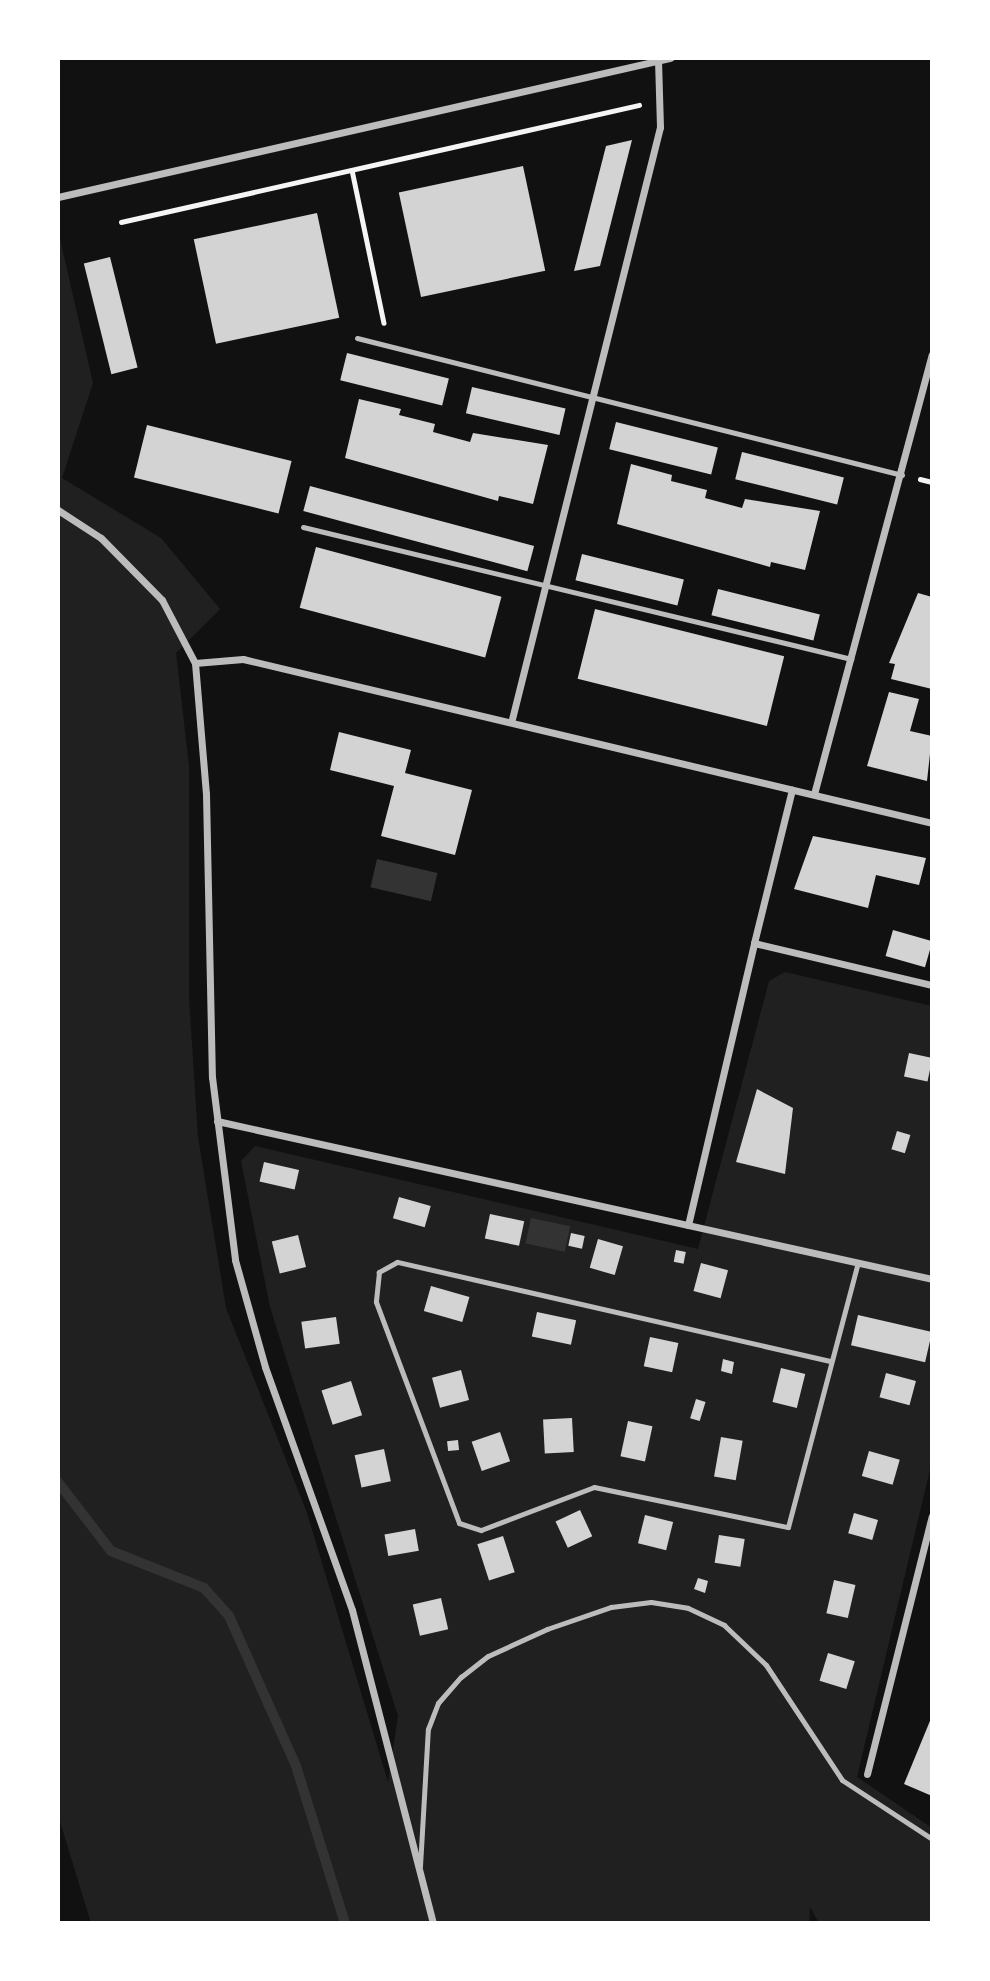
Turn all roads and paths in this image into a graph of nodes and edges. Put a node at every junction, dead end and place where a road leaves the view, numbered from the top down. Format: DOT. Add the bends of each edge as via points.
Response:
graph roads {
  1 [pos="670,58"];
  2 [pos="658,60"];
  3 [pos="663,100"];
  4 [pos="352,170"];
  5 [pos="58,197"];
  6 [pos="121,222"];
  7 [pos="357,338"];
  8 [pos="389,348"];
  9 [pos="932,355"];
  10 [pos="596,395"];
  11 [pos="902,475"];
  12 [pos="58,510"];
  13 [pos="303,527"];
  14 [pos="548,585"];
  15 [pos="852,659"];
  16 [pos="195,663"];
  17 [pos="512,719"];
  18 [pos="792,790"];
  19 [pos="814,794"];
  20 [pos="932,823"];
  21 [pos="754,943"];
  22 [pos="932,985"];
  23 [pos="217,1121"];
  24 [pos="688,1225"];
  25 [pos="858,1261"];
  26 [pos="932,1279"];
  27 [pos="830,1361"];
  28 [pos="932,1516"];
  29 [pos="867,1774"];
  30 [pos="932,1839"];
  31 [pos="420,1866"];
  32 [pos="433,1923"];
  1 -- 2 [label="street"];
  2 -- 3 [label="street"];
  2 -- 5 [label="street"];
  3 -- 4 [label="path"];
  3 -- 10 [label="street"];
  4 -- 6 [label="path"];
  4 -- 8 [label="path"];
  7 -- 8 [label="lane"];
  8 -- 10 [label="lane"];
  9 -- 11 [label="street"];
  10 -- 11 [label="lane"];
  10 -- 14 [label="street"];
  11 -- 15 [label="street"];
  12 -- 16 [label="street" via="101,538 154,590"];
  13 -- 14 [label="lane"];
  14 -- 15 [label="lane"];
  14 -- 17 [label="street"];
  15 -- 19 [label="street"];
  16 -- 17 [label="street" via="243,659"];
  16 -- 23 [label="street" via="203,710"];
  17 -- 18 [label="street"];
  18 -- 19 [label="street"];
  18 -- 21 [label="street"];
  19 -- 20 [label="street"];
  21 -- 22 [label="street"];
  21 -- 24 [label="street"];
  23 -- 24 [label="street"];
  23 -- 31 [label="street" via="235,1260 265,1367 352,1610"];
  24 -- 25 [label="street"];
  25 -- 26 [label="street"];
  25 -- 27 [label="lane"];
  27 -- 27 [label="lane" via="397,1262 379,1272 376,1303 459,1523 481,1530 594,1487 788,1527"];
  28 -- 29 [label="street"];
  30 -- 31 [label="lane" via="842,1780 766,1665 724,1625 688,1608 651,1602 611,1607 488,1656 438,1703 428,1729"];
  31 -- 32 [label="street"];
}
